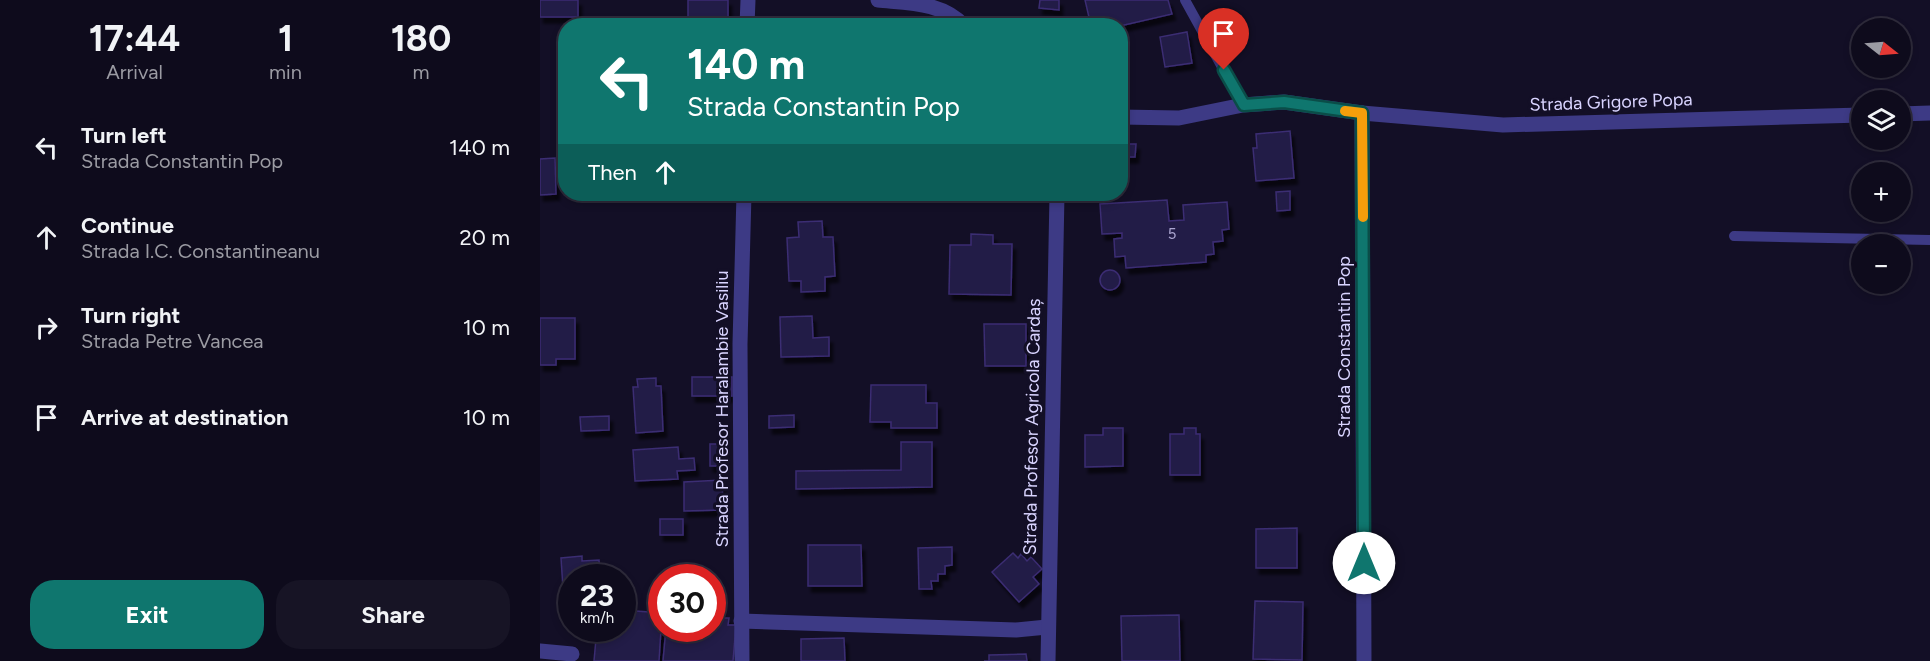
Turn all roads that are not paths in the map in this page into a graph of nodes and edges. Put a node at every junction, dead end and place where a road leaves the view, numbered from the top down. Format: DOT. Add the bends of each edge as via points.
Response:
graph roads {
  1 [pos="748,0"];
  2 [pos="878,0"];
  3 [pos="1185,0"];
  4 [pos="747,18"];
  5 [pos="954,18"];
  6 [pos="1244,105"];
  7 [pos="1362,113"];
  8 [pos="1930,113"];
  9 [pos="1911,114"];
  10 [pos="1851,115"];
  11 [pos="1128,117"];
  12 [pos="744,201"];
  13 [pos="1057,201"];
  14 [pos="1734,236"];
  15 [pos="1930,240"];
  16 [pos="741,621"];
  17 [pos="1047,627"];
  18 [pos="540,651"];
  19 [pos="572,654"];
  20 [pos="741,661"];
  21 [pos="1048,661"];
  22 [pos="1364,661"];
  1 -- 4 [label="street"];
  2 -- 5 [label="street" via="923,4"];
  3 -- 6 [label="lane"];
  6 -- 7 [label="street" via="1284,102"];
  6 -- 11 [label="street" via="1179,118"];
  7 -- 10 [label="street, Strada Grigore Popa" via="1503,125"];
  7 -- 22 [label="street, Strada Constantin Pop"];
  8 -- 9 [label="street"];
  12 -- 16 [label="street, Strada Profesor Haralambie Vasiliu"];
  13 -- 17 [label="street, Strada Profesor Agricola Cardaș"];
  14 -- 15 [label="lane"];
  16 -- 17 [label="street" via="1016,630"];
  16 -- 20 [label="street, Strada Profesor Haralambie Vasiliu"];
  17 -- 21 [label="street, Strada Profesor Agricola Cardaș"];
  18 -- 19 [label="street"];
}
